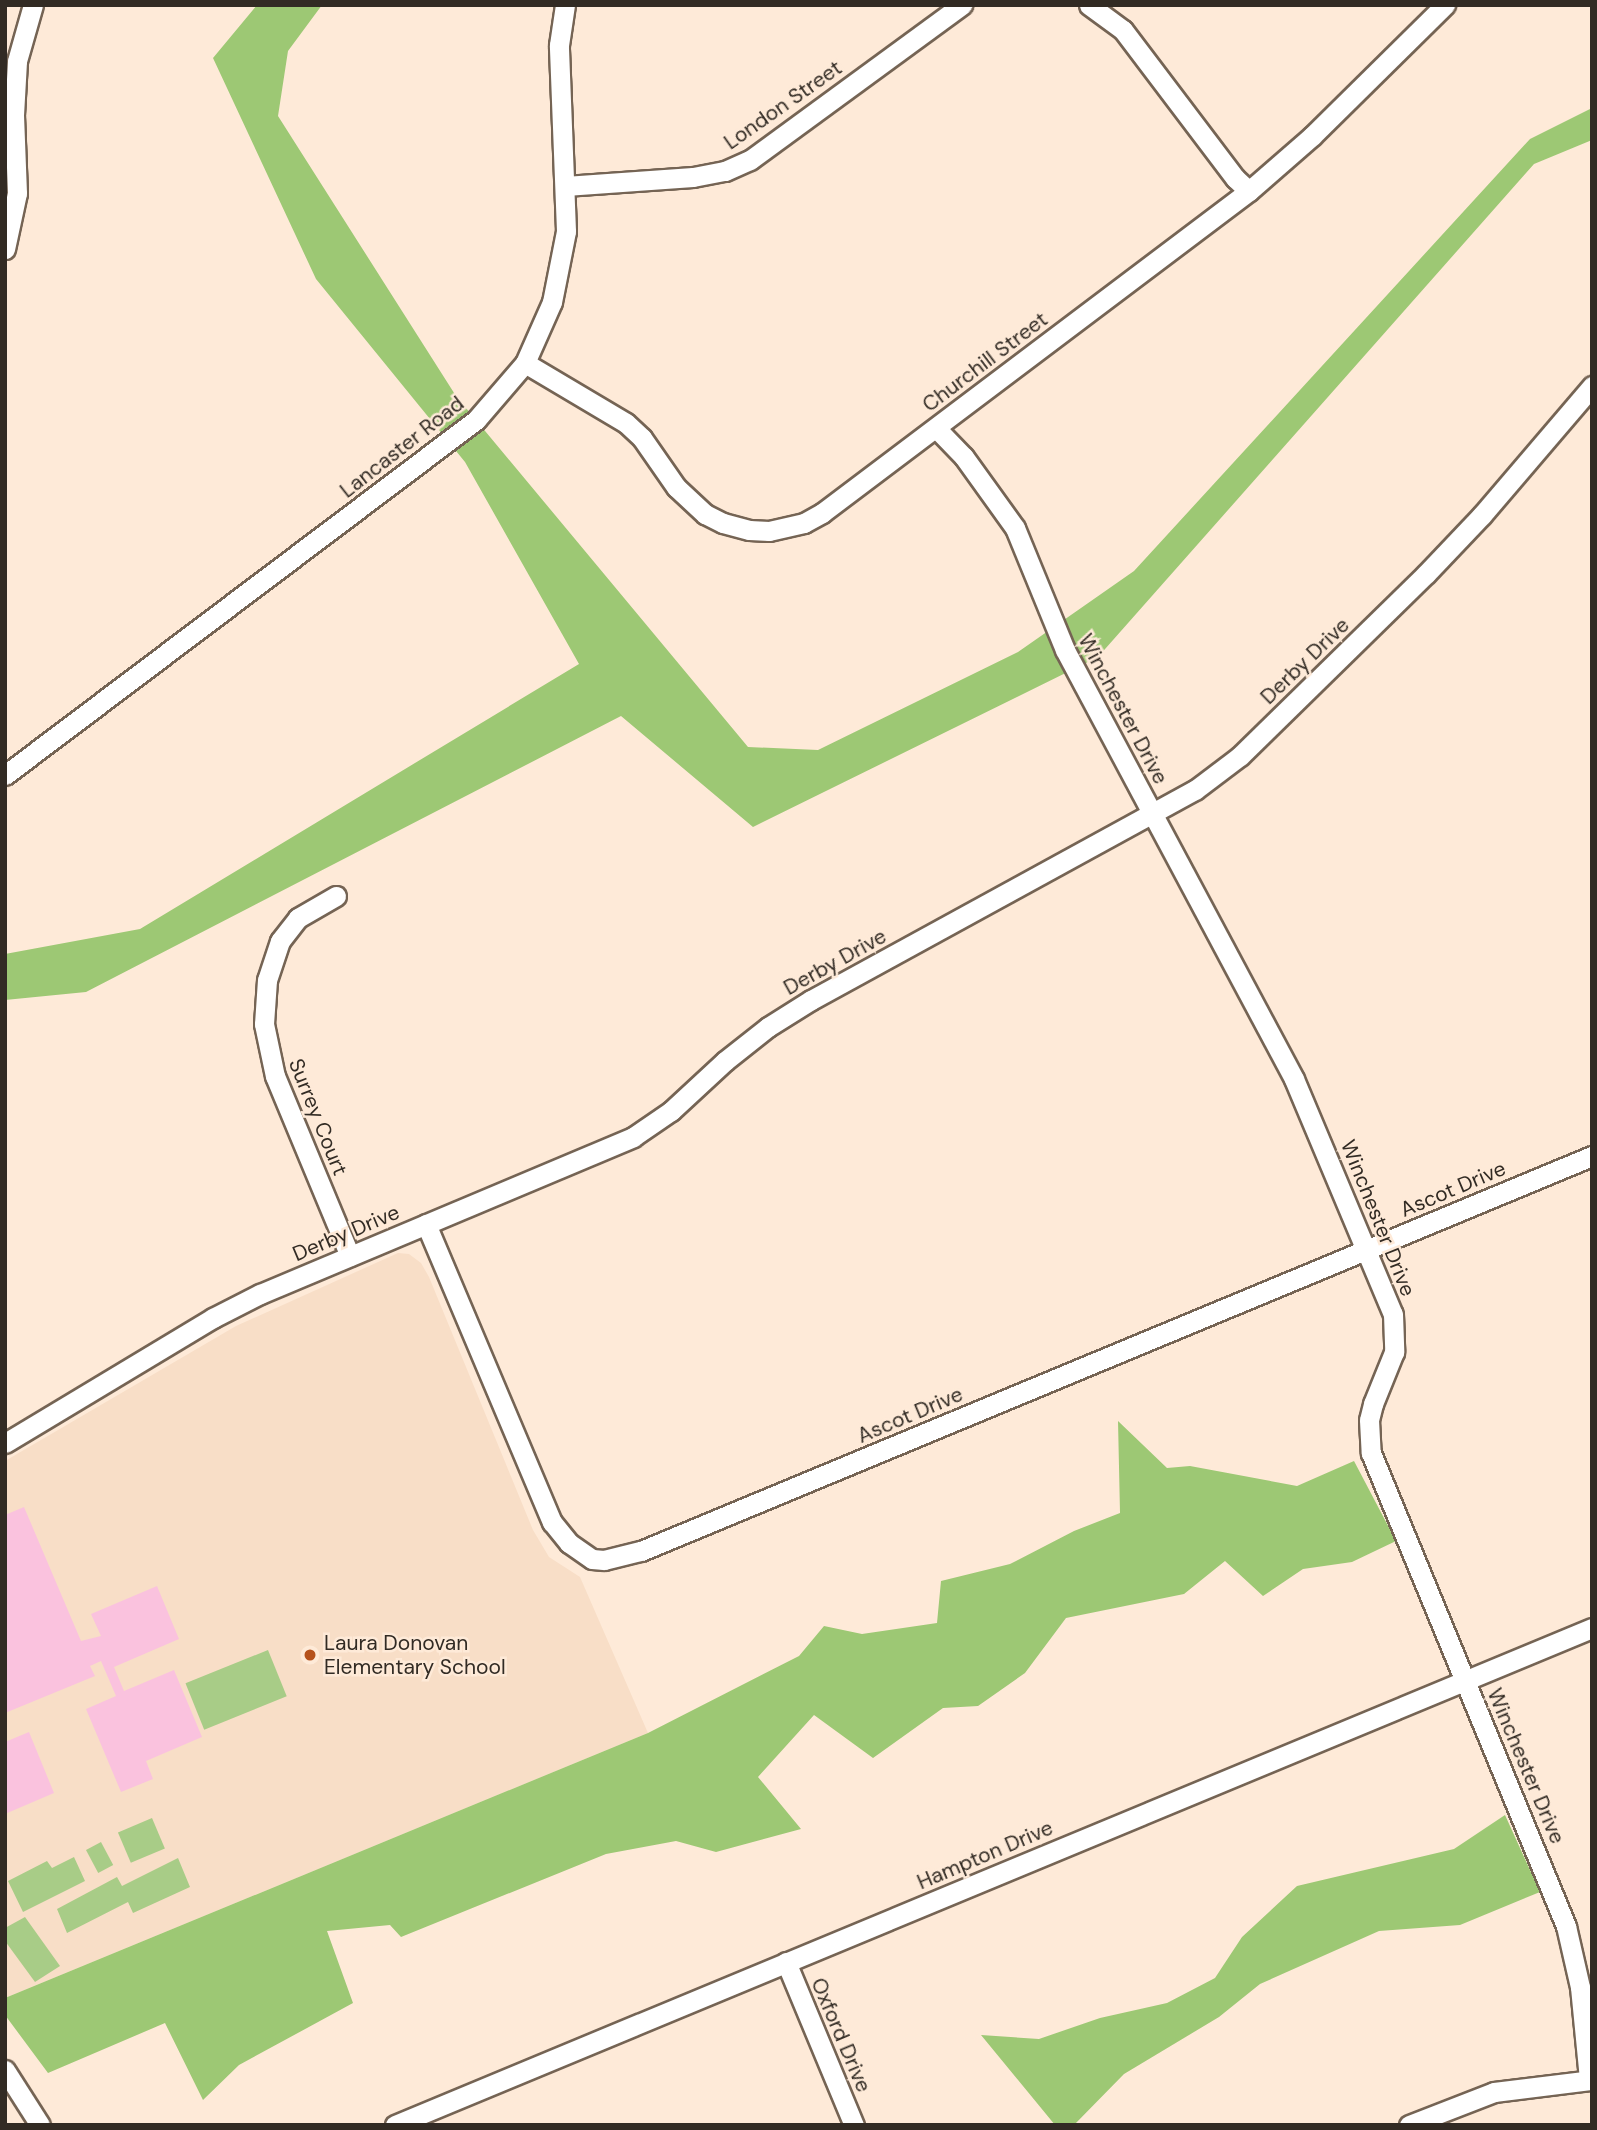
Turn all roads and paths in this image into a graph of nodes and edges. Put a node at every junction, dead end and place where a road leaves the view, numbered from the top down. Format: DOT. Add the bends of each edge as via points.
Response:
graph roads {
  1 [pos="33,5"];
  2 [pos="565,5"];
  3 [pos="962,5"];
  4 [pos="1089,5"];
  5 [pos="1445,5"];
  6 [pos="565,186"];
  7 [pos="1249,191"];
  8 [pos="5,248"];
  9 [pos="525,363"];
  10 [pos="1592,386"];
  11 [pos="936,428"];
  12 [pos="5,775"];
  13 [pos="1153,814"];
  14 [pos="336,896"];
  15 [pos="1592,1156"];
  16 [pos="426,1224"];
  17 [pos="1366,1249"];
  18 [pos="350,1256"];
  19 [pos="5,1443"];
  20 [pos="1592,1628"];
  21 [pos="1465,1680"];
  22 [pos="786,1962"];
  23 [pos="5,2070"];
  24 [pos="1590,2079"];
  25 [pos="40,2125"];
  26 [pos="396,2125"];
  27 [pos="854,2125"];
  28 [pos="1409,2125"];
  1 -- 8 [label="street" via="17,61 17,193"];
  2 -- 6 [label="street, Lancaster Road" via="559,45"];
  3 -- 6 [label="street, London Street" via="738,166 693,177"];
  4 -- 7 [label="street" via="1123,30"];
  5 -- 7 [label="street, Churchill Street"];
  6 -- 9 [label="street, Lancaster Road" via="561,267 552,302"];
  7 -- 11 [label="street, Churchill Street"];
  9 -- 11 [label="street, Churchill Street" via="626,423 676,487 705,514 749,530 785,529 822,513"];
  9 -- 12 [label="street, Lancaster Road" via="476,420"];
  10 -- 13 [label="street, Derby Drive" via="1482,515 1387,613 1240,756"];
  11 -- 13 [label="street, Winchester Drive" via="964,457 1015,528 1065,650"];
  13 -- 16 [label="street, Derby Drive" via="811,1000 768,1027 671,1111 633,1136"];
  13 -- 17 [label="street, Winchester Drive" via="1294,1079"];
  14 -- 18 [label="street, Surrey Court" via="298,918 280,941 267,980 264,1024 275,1076"];
  15 -- 17 [label="street, Ascot Drive"];
  16 -- 17 [label="street, Ascot Drive" via="552,1522 569,1543 592,1559 604,1560 641,1551"];
  16 -- 18 [label="street, Derby Drive"];
  17 -- 21 [label="street, Winchester Drive" via="1393,1314 1396,1336 1389,1371 1369,1420 1371,1453"];
  18 -- 19 [label="street, Derby Drive" via="213,1318"];
  20 -- 21 [label="street, Hampton Drive"];
  21 -- 22 [label="street, Hampton Drive"];
  21 -- 24 [label="street, Winchester Drive" via="1566,1926 1580,1987"];
  22 -- 26 [label="street, Hampton Drive"];
  22 -- 27 [label="street, Oxford Drive"];
  23 -- 25 [label="street"];
  24 -- 28 [label="street" via="1494,2092"];
}
